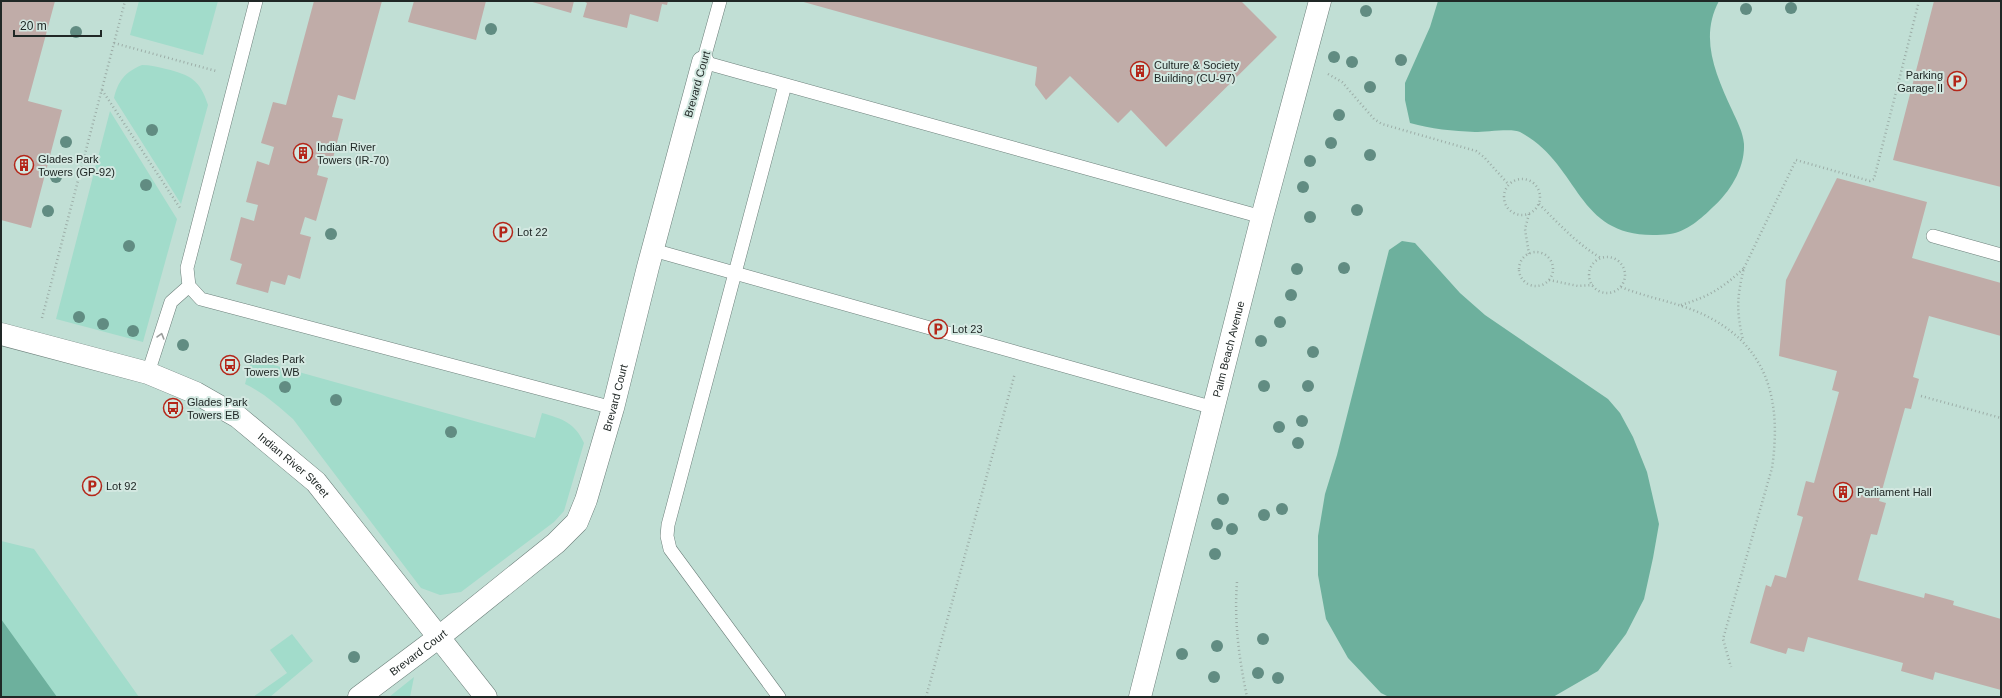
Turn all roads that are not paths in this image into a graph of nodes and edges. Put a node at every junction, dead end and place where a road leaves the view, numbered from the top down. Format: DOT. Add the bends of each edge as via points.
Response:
graph roads {
  1 [pos="256,1"];
  2 [pos="720,1"];
  3 [pos="1320,1"];
  4 [pos="703,62"];
  5 [pos="785,85"];
  6 [pos="1262,217"];
  7 [pos="1933,236"];
  8 [pos="653,250"];
  9 [pos="2001,255"];
  10 [pos="735,272"];
  11 [pos="189,286"];
  12 [pos="1,334"];
  13 [pos="148,373"];
  14 [pos="613,408"];
  15 [pos="1214,408"];
  16 [pos="439,637"];
  17 [pos="359,697"];
  18 [pos="486,697"];
  19 [pos="779,697"];
  20 [pos="1140,697"];
  1 -- 11 [label="lane" via="187,268"];
  2 -- 4 [label="lane, Brevard Court"];
  3 -- 6 [label="street, Palm Beach Avenue"];
  4 -- 5 [label="lane"];
  4 -- 8 [label="street, Brevard Court"];
  5 -- 6 [label="lane"];
  5 -- 10 [label="lane"];
  6 -- 15 [label="street, Palm Beach Avenue"];
  7 -- 9 [label="lane"];
  8 -- 10 [label="lane"];
  8 -- 14 [label="street, Brevard Court"];
  10 -- 15 [label="lane"];
  10 -- 19 [label="lane" via="667,536 670,549"];
  13 -- 11 [label="lane, one-way" via="171,302"];
  11 -- 14 [label="lane" via="200,299"];
  12 -- 13 [label="street, Indian River Street"];
  13 -- 16 [label="street, Indian River Street" via="196,393 238,416 316,482"];
  14 -- 16 [label="street, Brevard Court" via="577,522 556,543"];
  15 -- 20 [label="street, Palm Beach Avenue"];
  16 -- 17 [label="street, Brevard Court"];
  16 -- 18 [label="street, Indian River Street"];
}
